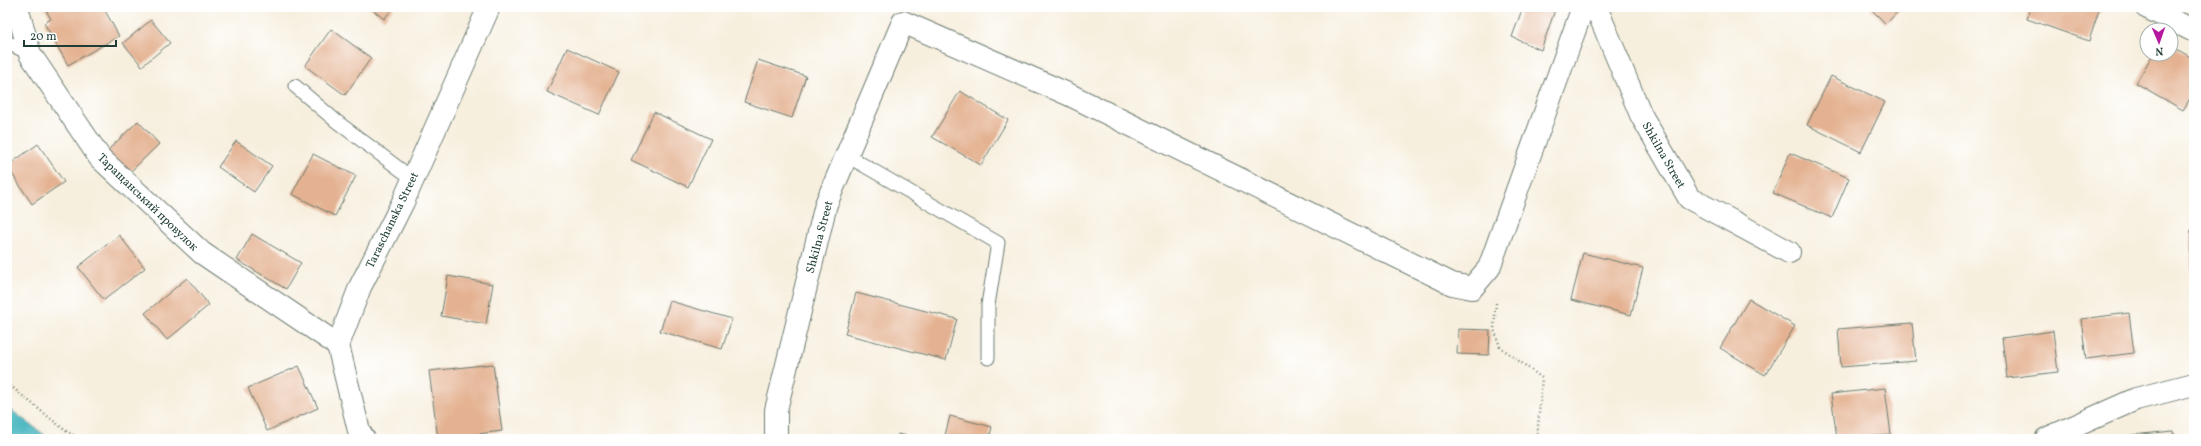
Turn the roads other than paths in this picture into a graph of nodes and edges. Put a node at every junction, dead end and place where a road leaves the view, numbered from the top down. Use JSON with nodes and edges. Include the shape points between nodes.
{"nodes":[{"id":1,"x":17,"y":7,"type":"edge"},
{"id":2,"x":489,"y":7,"type":"edge"},
{"id":3,"x":1583,"y":7,"type":"edge"},
{"id":4,"x":1596,"y":7,"type":"edge"},
{"id":5,"x":2146,"y":7,"type":"edge"},
{"id":6,"x":2194,"y":31,"type":"edge"},
{"id":7,"x":7,"y":42,"type":"edge"},
{"id":8,"x":30,"y":54,"type":"junction"},
{"id":9,"x":294,"y":86,"type":"dead end"},
{"id":10,"x":846,"y":155,"type":"junction"},
{"id":11,"x":413,"y":179,"type":"junction"},
{"id":12,"x":1789,"y":252,"type":"dead end"},
{"id":13,"x":338,"y":346,"type":"junction"},
{"id":14,"x":988,"y":358,"type":"dead end"},
{"id":15,"x":2194,"y":384,"type":"edge"},
{"id":16,"x":364,"y":439,"type":"edge"},
{"id":17,"x":776,"y":439,"type":"edge"},
{"id":18,"x":2046,"y":439,"type":"edge"}],
"edges":[{"from":1,"to":8,"type":"street","name":"Таращанський провулок"},
{"from":2,"to":11,"type":"street","name":"Taraschanska Street"},
{"from":3,"to":10,"type":"street","name":"Shkilna Street","via":[[1489,268],[1472,288],[1452,284],[1070,95],[903,22]]},
{"from":4,"to":12,"type":"street","name":"Shkilna Street","via":[[1641,115],[1689,198]]},
{"from":5,"to":6,"type":"street"},
{"from":7,"to":8,"type":"lane"},
{"from":8,"to":13,"type":"street","name":"Таращанський провулок","via":[[100,158],[202,253]]},
{"from":9,"to":11,"type":"lane"},
{"from":10,"to":14,"type":"lane","via":[[998,243],[988,305]]},
{"from":10,"to":17,"type":"street","name":"Shkilna Street","via":[[826,204],[776,410]]},
{"from":11,"to":13,"type":"street","name":"Taraschanska Street","via":[[360,287]]},
{"from":13,"to":16,"type":"street","via":[[359,431]]},
{"from":15,"to":18,"type":"street","via":[[2136,400]]}]}
